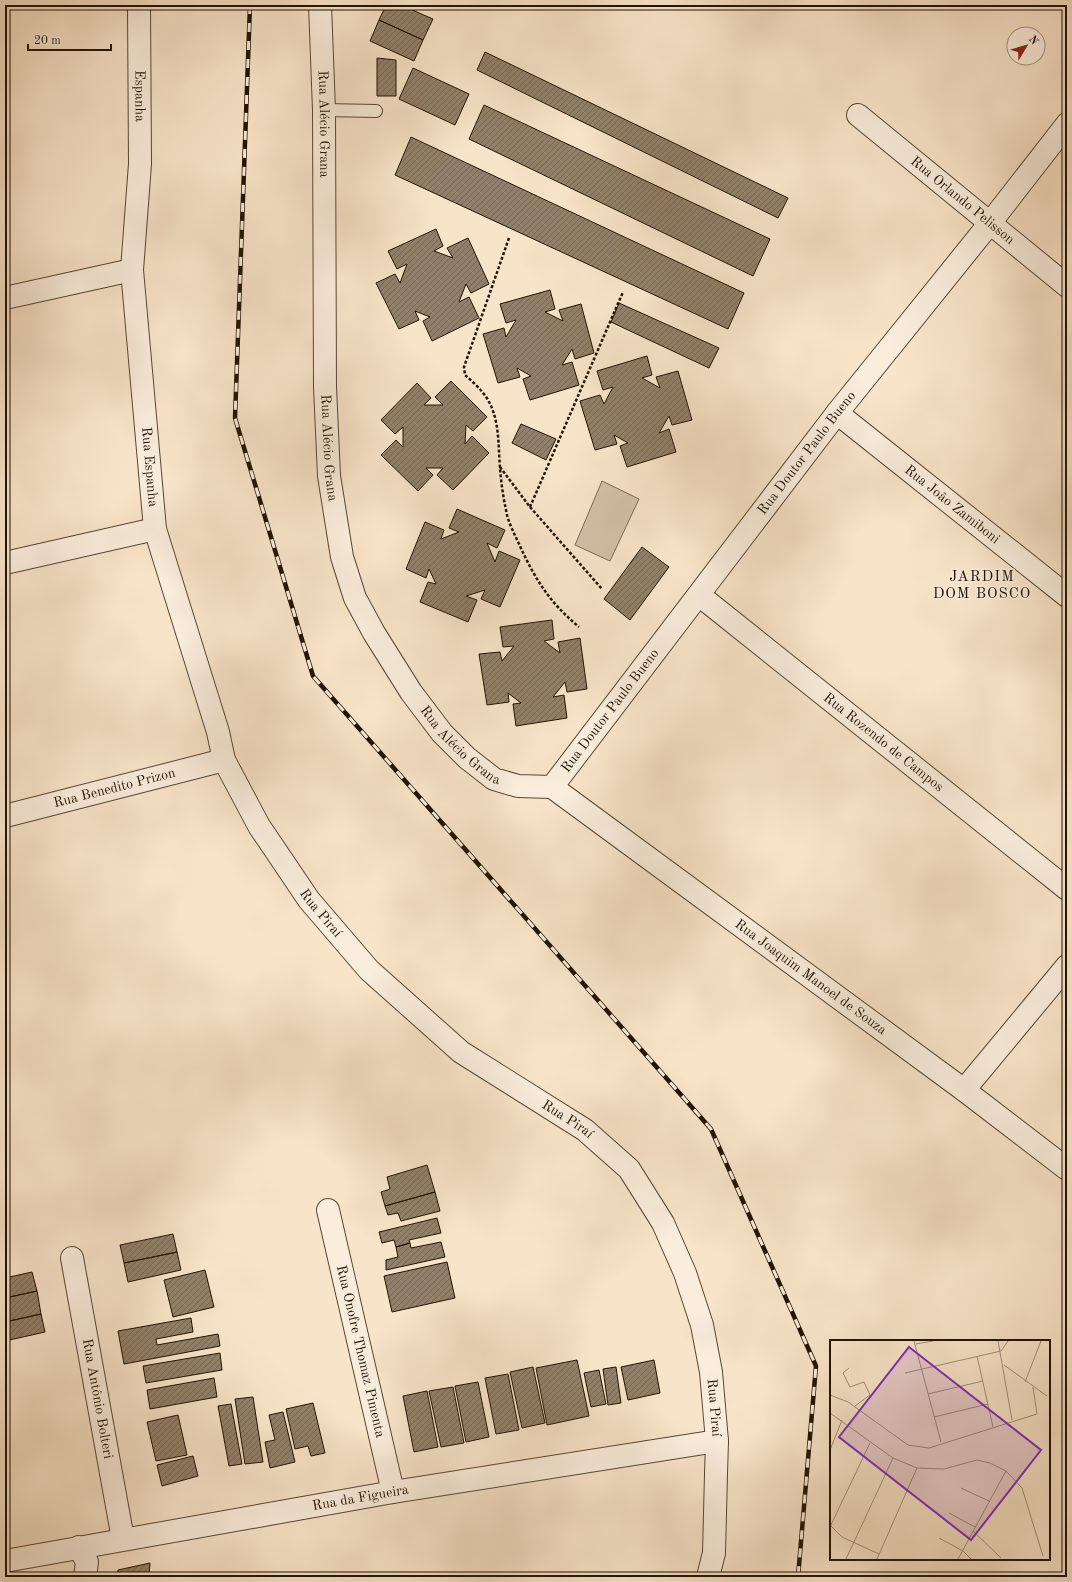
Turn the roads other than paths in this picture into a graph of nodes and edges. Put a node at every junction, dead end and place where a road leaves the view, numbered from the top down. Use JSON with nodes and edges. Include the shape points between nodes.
{"nodes":[{"id":1,"x":139,"y":5,"type":"edge"},
{"id":2,"x":320,"y":5,"type":"edge"},
{"id":3,"x":324,"y":110,"type":"junction"},
{"id":4,"x":376,"y":110,"type":"dead end"},
{"id":5,"x":858,"y":115,"type":"dead end"},
{"id":6,"x":1067,"y":124,"type":"edge"},
{"id":7,"x":140,"y":164,"type":"joint"},
{"id":8,"x":990,"y":223,"type":"junction"},
{"id":9,"x":132,"y":270,"type":"junction"},
{"id":10,"x":1067,"y":286,"type":"edge"},
{"id":11,"x":5,"y":298,"type":"edge"},
{"id":12,"x":837,"y":413,"type":"junction"},
{"id":13,"x":155,"y":529,"type":"junction"},
{"id":14,"x":5,"y":563,"type":"edge"},
{"id":15,"x":699,"y":595,"type":"junction"},
{"id":16,"x":1067,"y":596,"type":"edge"},
{"id":17,"x":224,"y":760,"type":"junction"},
{"id":18,"x":552,"y":787,"type":"junction"},
{"id":19,"x":5,"y":816,"type":"edge"},
{"id":20,"x":1067,"y":889,"type":"edge"},
{"id":21,"x":1067,"y":966,"type":"edge"},
{"id":22,"x":964,"y":1090,"type":"junction"},
{"id":23,"x":1067,"y":1169,"type":"edge"},
{"id":24,"x":328,"y":1210,"type":"dead end"},
{"id":25,"x":72,"y":1258,"type":"dead end"},
{"id":26,"x":716,"y":1440,"type":"junction"},
{"id":27,"x":393,"y":1492,"type":"junction"},
{"id":28,"x":123,"y":1539,"type":"junction"},
{"id":29,"x":79,"y":1547,"type":"junction"},
{"id":30,"x":5,"y":1561,"type":"edge"},
{"id":31,"x":85,"y":1577,"type":"edge"},
{"id":32,"x":708,"y":1577,"type":"edge"}],
"edges":[{"from":1,"to":7,"type":"street","name":"Espanha"},
{"from":2,"to":3,"type":"street","name":"Rua Alécio Grana"},
{"from":3,"to":4,"type":"lane"},
{"from":3,"to":18,"type":"street","name":"Rua Alécio Grana","via":[[325,379],[329,476],[342,557],[355,598],[411,692],[442,733],[467,758],[494,778],[518,786]]},
{"from":5,"to":8,"type":"street","name":"Rua Orlando Pelisson"},
{"from":6,"to":8,"type":"street","name":"Rua Doutor Paulo Bueno"},
{"from":7,"to":9,"type":"street","name":"Rua Espanha"},
{"from":8,"to":10,"type":"street","name":"Rua Orlando Pelisson"},
{"from":8,"to":12,"type":"street","name":"Rua Doutor Paulo Bueno"},
{"from":9,"to":11,"type":"street"},
{"from":9,"to":13,"type":"street","name":"Rua Espanha"},
{"from":12,"to":15,"type":"street","name":"Rua Doutor Paulo Bueno"},
{"from":12,"to":16,"type":"street","name":"Rua João Zamiboni"},
{"from":13,"to":14,"type":"street"},
{"from":13,"to":17,"type":"street","name":"Rua Espanha","via":[[218,732]]},
{"from":15,"to":18,"type":"street","name":"Rua Doutor Paulo Bueno"},
{"from":15,"to":20,"type":"street","name":"Rua Rozendo de Campos"},
{"from":17,"to":19,"type":"street","name":"Rua Benedito Prizon"},
{"from":17,"to":26,"type":"street","name":"Rua Piraí","via":[[259,826],[309,900],[369,970],[461,1052],[585,1130],[629,1168],[662,1223],[685,1273],[702,1325],[711,1372]]},
{"from":18,"to":22,"type":"street","name":"Rua Joaquim Manoel de Souza"},
{"from":21,"to":22,"type":"street"},
{"from":22,"to":23,"type":"street","name":"Rua Joaquim Manoel de Souza"},
{"from":24,"to":27,"type":"street","name":"Rua Onofre Thomaz Pimenta"},
{"from":25,"to":28,"type":"street","name":"Rua Antônio Bolteri"},
{"from":26,"to":27,"type":"street","name":"Rua da Figueira"},
{"from":26,"to":32,"type":"street","name":"Rua Piraí","via":[[714,1553]]},
{"from":27,"to":28,"type":"street","name":"Rua da Figueira"},
{"from":28,"to":29,"type":"street","name":"Rua da Figueira"},
{"from":29,"to":30,"type":"street","name":"Rua da Figueira"},
{"from":29,"to":31,"type":"street","via":[[87,1562]]}]}
